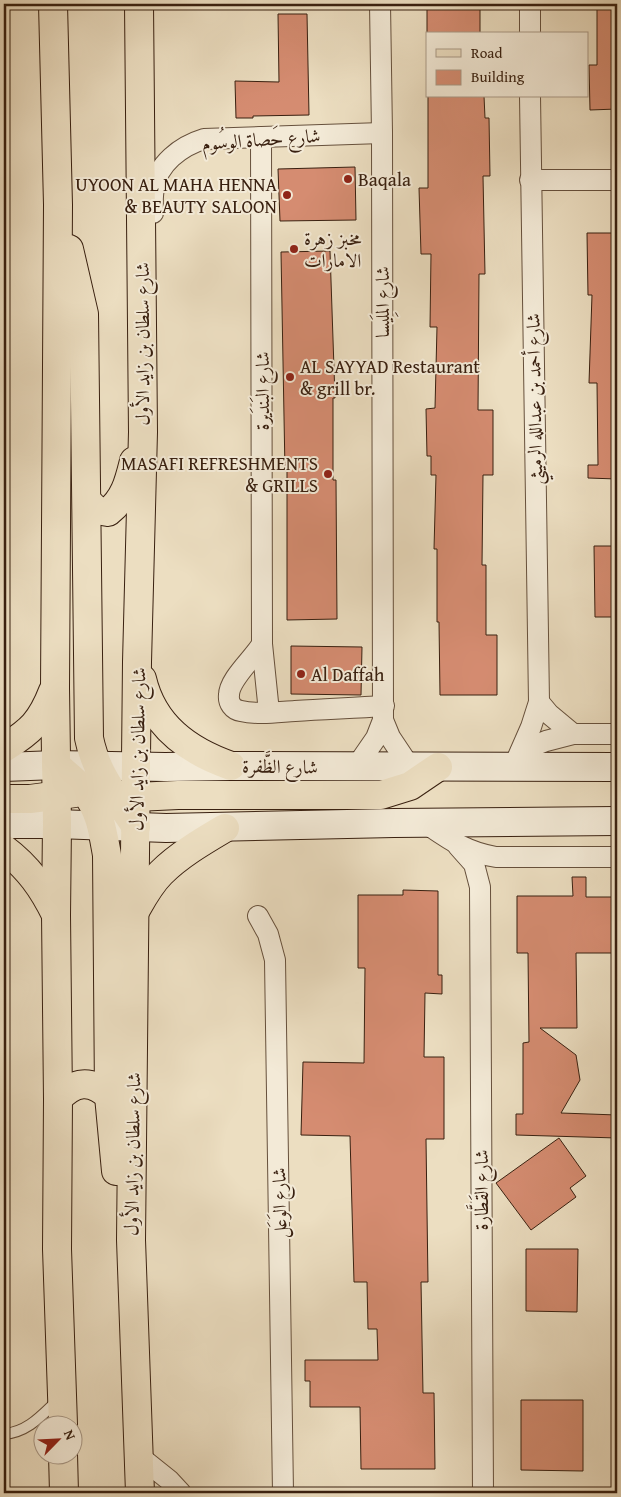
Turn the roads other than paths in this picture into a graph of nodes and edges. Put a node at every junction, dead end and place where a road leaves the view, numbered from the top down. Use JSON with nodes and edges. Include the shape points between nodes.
{"nodes":[{"id":1,"x":53,"y":4,"type":"edge"},
{"id":2,"x":139,"y":4,"type":"edge"},
{"id":3,"x":380,"y":4,"type":"edge"},
{"id":4,"x":530,"y":4,"type":"edge"},
{"id":5,"x":530,"y":32,"type":"edge"},
{"id":6,"x":530,"y":98,"type":"edge"},
{"id":7,"x":382,"y":133,"type":"junction"},
{"id":8,"x":261,"y":137,"type":"junction"},
{"id":9,"x":530,"y":180,"type":"junction"},
{"id":10,"x":617,"y":180,"type":"edge"},
{"id":11,"x":58,"y":205,"type":"junction"},
{"id":12,"x":142,"y":329,"type":"junction"},
{"id":13,"x":143,"y":432,"type":"junction"},
{"id":14,"x":88,"y":501,"type":"junction"},
{"id":15,"x":262,"y":644,"type":"junction"},
{"id":16,"x":138,"y":662,"type":"junction"},
{"id":17,"x":55,"y":688,"type":"junction"},
{"id":18,"x":539,"y":702,"type":"junction"},
{"id":19,"x":269,"y":712,"type":"junction"},
{"id":20,"x":383,"y":713,"type":"junction"},
{"id":21,"x":573,"y":734,"type":"junction"},
{"id":22,"x":617,"y":734,"type":"edge"},
{"id":23,"x":4,"y":748,"type":"edge"},
{"id":24,"x":517,"y":760,"type":"junction"},
{"id":25,"x":56,"y":766,"type":"junction"},
{"id":26,"x":231,"y":766,"type":"junction"},
{"id":27,"x":4,"y":767,"type":"edge"},
{"id":28,"x":136,"y":767,"type":"junction"},
{"id":29,"x":356,"y":767,"type":"junction"},
{"id":30,"x":410,"y":767,"type":"junction"},
{"id":31,"x":438,"y":767,"type":"junction"},
{"id":32,"x":617,"y":767,"type":"edge"},
{"id":33,"x":57,"y":796,"type":"junction"},
{"id":34,"x":105,"y":796,"type":"junction"},
{"id":35,"x":4,"y":799,"type":"edge"},
{"id":36,"x":617,"y":821,"type":"edge"},
{"id":37,"x":425,"y":823,"type":"junction"},
{"id":38,"x":4,"y":824,"type":"edge"},
{"id":39,"x":57,"y":824,"type":"junction"},
{"id":40,"x":136,"y":827,"type":"junction"},
{"id":41,"x":225,"y":828,"type":"junction"},
{"id":42,"x":458,"y":846,"type":"junction"},
{"id":43,"x":4,"y":849,"type":"edge"},
{"id":44,"x":522,"y":857,"type":"junction"},
{"id":45,"x":617,"y":857,"type":"edge"},
{"id":46,"x":480,"y":887,"type":"junction"},
{"id":47,"x":134,"y":913,"type":"junction"},
{"id":48,"x":56,"y":915,"type":"junction"},
{"id":49,"x":258,"y":916,"type":"dead end"},
{"id":50,"x":109,"y":1096,"type":"junction"},
{"id":51,"x":58,"y":1100,"type":"junction"},
{"id":52,"x":131,"y":1240,"type":"junction"},
{"id":53,"x":63,"y":1395,"type":"junction"},
{"id":54,"x":63,"y":1414,"type":"edge"},
{"id":55,"x":4,"y":1434,"type":"edge"},
{"id":56,"x":139,"y":1456,"type":"junction"},
{"id":57,"x":63,"y":1464,"type":"edge"},
{"id":58,"x":64,"y":1493,"type":"edge"},
{"id":59,"x":140,"y":1493,"type":"edge"},
{"id":60,"x":181,"y":1493,"type":"edge"},
{"id":61,"x":283,"y":1493,"type":"edge"},
{"id":62,"x":483,"y":1493,"type":"edge"}],
"edges":[{"from":1,"to":11,"type":"main road"},
{"from":2,"to":12,"type":"main road","name":"شارع سلطان بن زايد الأول"},
{"from":3,"to":7,"type":"street","name":"شارع المِلَيسا"},
{"from":4,"to":5,"type":"street"},
{"from":6,"to":9,"type":"street","name":"شارع أحمد بن عبدالله الرميثي"},
{"from":7,"to":8,"type":"street","name":"شارع حَصاة الوسُوم"},
{"from":7,"to":20,"type":"street","name":"شارع المِلَيسا"},
{"from":8,"to":12,"type":"street","name":"شارع حَصاة الوسُوم","via":[[195,142],[178,152],[159,171],[154,188],[150,289]]},
{"from":8,"to":15,"type":"street","name":"شارع البَندَيرة"},
{"from":9,"to":10,"type":"street"},
{"from":9,"to":18,"type":"street","name":"شارع أحمد بن عبدالله الرميثي"},
{"from":11,"to":14,"type":"main road","via":[[84,314]]},
{"from":11,"to":17,"type":"main road"},
{"from":12,"to":13,"type":"main road","name":"شارع سلطان بن زايد الأول"},
{"from":13,"to":14,"type":"main road","via":[[126,490],[117,505],[108,512],[96,510]]},
{"from":13,"to":16,"type":"main road","name":"شارع سلطان بن زايد الأول"},
{"from":14,"to":34,"type":"main road","via":[[89,738]]},
{"from":15,"to":19,"type":"street","name":"شارع البَندَيرة"},
{"from":15,"to":19,"type":"street","via":[[232,684],[229,694],[233,707],[240,711]]},
{"from":16,"to":26,"type":"main road","via":[[144,689],[156,714],[174,735],[191,749]]},
{"from":16,"to":28,"type":"main road","name":"شارع سلطان بن زايد الأول"},
{"from":17,"to":23,"type":"main road","via":[[45,712],[28,732]]},
{"from":17,"to":25,"type":"main road"},
{"from":18,"to":21,"type":"street"},
{"from":18,"to":24,"type":"street","name":"شارع أحمد بن عبدالله الرميثي"},
{"from":19,"to":20,"type":"street"},
{"from":20,"to":29,"type":"street","name":"شارع المِلَيسا","via":[[376,738]]},
{"from":20,"to":30,"type":"street","name":"شارع المِلَيسا","via":[[390,737]]},
{"from":21,"to":22,"type":"street"},
{"from":21,"to":24,"type":"street","via":[[546,741]]},
{"from":24,"to":31,"type":"main road","name":"شارع الظَّفرة"},
{"from":24,"to":32,"type":"main road","name":"شارع الظَّفرة"},
{"from":25,"to":27,"type":"main road"},
{"from":25,"to":33,"type":"main road"},
{"from":25,"to":34,"type":"main road"},
{"from":26,"to":28,"type":"main road","name":"شارع الظَّفرة"},
{"from":26,"to":29,"type":"main road","name":"شارع الظَّفرة"},
{"from":28,"to":34,"type":"main road","name":"شارع سلطان بن زايد الأول"},
{"from":28,"to":34,"type":"main road","name":"شارع الظَّفرة"},
{"from":29,"to":30,"type":"main road","name":"شارع الظَّفرة"},
{"from":30,"to":31,"type":"main road","name":"شارع الظَّفرة"},
{"from":31,"to":34,"type":"main road","via":[[410,786],[381,795]]},
{"from":33,"to":34,"type":"main road"},
{"from":33,"to":35,"type":"main road"},
{"from":33,"to":39,"type":"main road"},
{"from":34,"to":39,"type":"main road"},
{"from":34,"to":40,"type":"main road","name":"شارع سلطان بن زايد الأول"},
{"from":34,"to":50,"type":"main road"},
{"from":36,"to":37,"type":"main road"},
{"from":37,"to":41,"type":"main road"},
{"from":37,"to":42,"type":"street"},
{"from":38,"to":39,"type":"main road"},
{"from":39,"to":48,"type":"main road"},
{"from":40,"to":41,"type":"main road"},
{"from":40,"to":47,"type":"main road","name":"شارع سلطان بن زايد الأول"},
{"from":41,"to":47,"type":"main road","via":[[160,874]]},
{"from":42,"to":44,"type":"street","via":[[496,857]]},
{"from":42,"to":46,"type":"street","name":"شارع القَطَّارة","via":[[474,864]]},
{"from":43,"to":48,"type":"main road","via":[[33,875]]},
{"from":44,"to":45,"type":"street"},
{"from":44,"to":46,"type":"street","via":[[498,868]]},
{"from":46,"to":62,"type":"street","name":"شارع القَطَّارة"},
{"from":47,"to":52,"type":"main road","name":"شارع سلطان بن زايد الأول"},
{"from":48,"to":51,"type":"main road"},
{"from":49,"to":61,"type":"street","name":"شارع الوَعَل","via":[[268,934],[275,960]]},
{"from":50,"to":51,"type":"main road","via":[[102,1089],[83,1084],[73,1086]]},
{"from":50,"to":52,"type":"main road","via":[[117,1178]]},
{"from":51,"to":53,"type":"main road","via":[[57,1249]]},
{"from":52,"to":56,"type":"main road","name":"شارع سلطان بن زايد الأول"},
{"from":53,"to":54,"type":"main road"},
{"from":53,"to":55,"type":"lane","via":[[32,1424]]},
{"from":56,"to":59,"type":"main road","name":"شارع سلطان بن زايد الأول"},
{"from":56,"to":60,"type":"street"},
{"from":57,"to":58,"type":"main road"}]}
